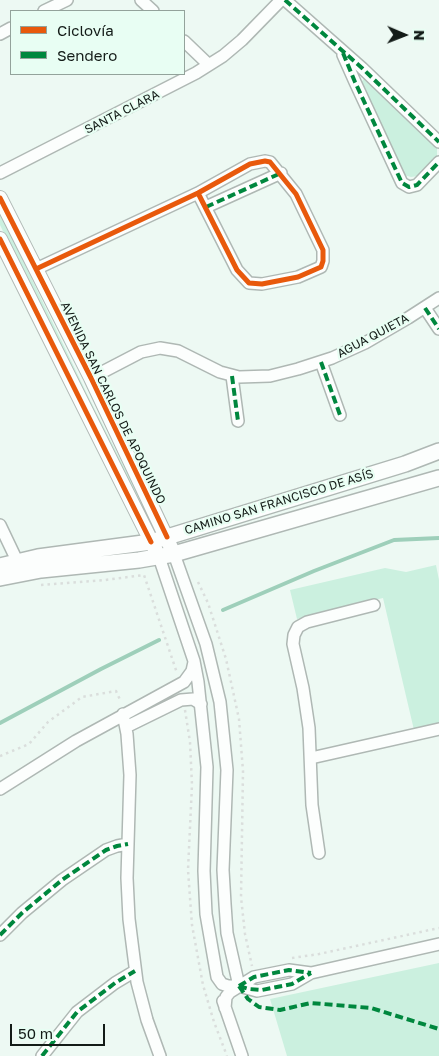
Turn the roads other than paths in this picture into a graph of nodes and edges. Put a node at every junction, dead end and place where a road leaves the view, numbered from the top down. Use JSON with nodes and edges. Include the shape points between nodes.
{"nodes":[{"id":1,"x":67,"y":0,"type":"edge"},
{"id":2,"x":141,"y":0,"type":"edge"},
{"id":3,"x":281,"y":0,"type":"edge"},
{"id":4,"x":285,"y":0,"type":"edge"},
{"id":5,"x":49,"y":6,"type":"edge"},
{"id":6,"x":151,"y":10,"type":"edge"},
{"id":7,"x":185,"y":42,"type":"edge"},
{"id":8,"x":342,"y":51,"type":"junction"},
{"id":9,"x":209,"y":65,"type":"junction"},
{"id":10,"x":439,"y":142,"type":"edge"},
{"id":11,"x":439,"y":162,"type":"edge"},
{"id":12,"x":0,"y":173,"type":"edge"},
{"id":13,"x":281,"y":173,"type":"junction"},
{"id":14,"x":198,"y":193,"type":"junction"},
{"id":15,"x":0,"y":198,"type":"edge"},
{"id":16,"x":206,"y":207,"type":"junction"},
{"id":17,"x":0,"y":239,"type":"edge"},
{"id":18,"x":36,"y":269,"type":"junction"},
{"id":19,"x":439,"y":298,"type":"edge"},
{"id":20,"x":425,"y":308,"type":"junction"},
{"id":21,"x":439,"y":328,"type":"edge"},
{"id":22,"x":321,"y":362,"type":"junction"},
{"id":23,"x":232,"y":376,"type":"junction"},
{"id":24,"x":91,"y":378,"type":"junction"},
{"id":25,"x":340,"y":415,"type":"dead end"},
{"id":26,"x":238,"y":421,"type":"dead end"},
{"id":27,"x":439,"y":451,"type":"edge"},
{"id":28,"x":378,"y":472,"type":"junction"},
{"id":29,"x":439,"y":478,"type":"edge"},
{"id":30,"x":387,"y":493,"type":"junction"},
{"id":31,"x":0,"y":525,"type":"edge"},
{"id":32,"x":167,"y":537,"type":"junction"},
{"id":33,"x":151,"y":542,"type":"junction"},
{"id":34,"x":166,"y":556,"type":"junction"},
{"id":35,"x":0,"y":566,"type":"edge"},
{"id":36,"x":20,"y":567,"type":"junction"},
{"id":37,"x":0,"y":578,"type":"edge"},
{"id":38,"x":374,"y":605,"type":"dead end"},
{"id":39,"x":194,"y":661,"type":"junction"},
{"id":40,"x":201,"y":704,"type":"junction"},
{"id":41,"x":123,"y":714,"type":"junction"},
{"id":42,"x":126,"y":727,"type":"junction"},
{"id":43,"x":438,"y":733,"type":"edge"},
{"id":44,"x":311,"y":758,"type":"junction"},
{"id":45,"x":0,"y":789,"type":"edge"},
{"id":46,"x":128,"y":844,"type":"junction"},
{"id":47,"x":319,"y":853,"type":"dead end"},
{"id":48,"x":0,"y":935,"type":"edge"},
{"id":49,"x":439,"y":944,"type":"edge"},
{"id":50,"x":136,"y":971,"type":"junction"},
{"id":51,"x":217,"y":977,"type":"junction"},
{"id":52,"x":239,"y":986,"type":"junction"},
{"id":53,"x":225,"y":1008,"type":"junction"},
{"id":54,"x":42,"y":1056,"type":"edge"},
{"id":55,"x":160,"y":1056,"type":"edge"},
{"id":56,"x":242,"y":1056,"type":"edge"}],
"edges":[{"from":1,"to":5,"type":"street"},
{"from":2,"to":6,"type":"street"},
{"from":3,"to":9,"type":"street","name":"SANTA CLARA","via":[[242,40]]},
{"from":4,"to":8,"type":"street"},
{"from":7,"to":9,"type":"street"},
{"from":8,"to":10,"type":"street"},
{"from":8,"to":11,"type":"street","via":[[402,183],[409,187],[417,185]]},
{"from":9,"to":12,"type":"street","name":"SANTA CLARA"},
{"from":13,"to":14,"type":"street","via":[[270,162],[259,161]]},
{"from":13,"to":16,"type":"street"},
{"from":13,"to":16,"type":"street","via":[[296,194],[323,250],[320,266],[298,277],[262,284],[249,283],[237,270]]},
{"from":14,"to":16,"type":"street"},
{"from":14,"to":18,"type":"street"},
{"from":15,"to":18,"type":"street","name":"AVENIDA SAN CARLOS DE APOQUINDO"},
{"from":17,"to":33,"type":"street","name":"AVENIDA SAN CARLOS DE APOQUINDO"},
{"from":18,"to":24,"type":"street","name":"AVENIDA SAN CARLOS DE APOQUINDO"},
{"from":19,"to":20,"type":"street","name":"AGUA QUIETA"},
{"from":20,"to":21,"type":"street"},
{"from":20,"to":22,"type":"street","name":"AGUA QUIETA","via":[[365,343]]},
{"from":22,"to":23,"type":"street","name":"AGUA QUIETA","via":[[270,376]]},
{"from":22,"to":25,"type":"street"},
{"from":23,"to":24,"type":"street","name":"AGUA QUIETA","via":[[178,351],[160,348],[141,352]]},
{"from":23,"to":26,"type":"street"},
{"from":24,"to":32,"type":"street","name":"AVENIDA SAN CARLOS DE APOQUINDO"},
{"from":27,"to":28,"type":"main road","name":"CAMINO SAN FRANCISCO DE ASÍS"},
{"from":28,"to":30,"type":"main road"},
{"from":28,"to":32,"type":"main road","name":"CAMINO SAN FRANCISCO DE ASÍS"},
{"from":29,"to":30,"type":"main road","name":"CAMINO SAN FRANCISCO DE ASÍS"},
{"from":30,"to":34,"type":"main road","name":"CAMINO SAN FRANCISCO DE ASÍS"},
{"from":31,"to":36,"type":"street"},
{"from":32,"to":33,"type":"main road","name":"CAMINO SAN FRANCISCO DE ASÍS"},
{"from":32,"to":34,"type":"street","name":"AVENIDA SAN CARLOS DE APOQUINDO"},
{"from":33,"to":34,"type":"street","name":"AVENIDA SAN CARLOS DE APOQUINDO"},
{"from":33,"to":36,"type":"main road","name":"CAMINO SAN FRANCISCO DE ASÍS"},
{"from":34,"to":36,"type":"main road","name":"CAMINO SAN FRANCISCO DE ASÍS"},
{"from":34,"to":39,"type":"street","name":"AVENIDA SAN CARLOS DE APOQUINDO"},
{"from":34,"to":52,"type":"street","name":"AVENIDA SAN CARLOS DE APOQUINDO","via":[[206,644],[220,702],[227,770],[225,904]]},
{"from":35,"to":36,"type":"main road","name":"CAMINO SAN FRANCISCO DE ASÍS"},
{"from":36,"to":37,"type":"main road","name":"CAMINO SAN FRANCISCO DE ASÍS"},
{"from":38,"to":44,"type":"street","via":[[307,622],[295,631],[293,644],[306,707]]},
{"from":39,"to":40,"type":"street","name":"AVENIDA SAN CARLOS DE APOQUINDO"},
{"from":39,"to":41,"type":"street","via":[[189,677],[180,684]]},
{"from":40,"to":42,"type":"street","via":[[193,698],[184,699]]},
{"from":40,"to":51,"type":"street","name":"AVENIDA SAN CARLOS DE APOQUINDO","via":[[208,782],[205,899]]},
{"from":41,"to":42,"type":"street"},
{"from":41,"to":45,"type":"street"},
{"from":42,"to":46,"type":"street","via":[[131,793]]},
{"from":43,"to":44,"type":"street"},
{"from":44,"to":47,"type":"street","via":[[312,805]]},
{"from":46,"to":48,"type":"street","via":[[106,850],[62,880]]},
{"from":46,"to":50,"type":"street","via":[[129,919]]},
{"from":49,"to":52,"type":"street","via":[[311,972],[289,970],[254,977]]},
{"from":50,"to":54,"type":"street","via":[[77,1012]]},
{"from":50,"to":55,"type":"street"},
{"from":51,"to":52,"type":"street","via":[[225,985]]},
{"from":51,"to":53,"type":"street","name":"AVENIDA SAN CARLOS DE APOQUINDO"},
{"from":52,"to":53,"type":"street","via":[[228,994]]},
{"from":53,"to":56,"type":"street","name":"AVENIDA SAN CARLOS DE APOQUINDO"}]}
